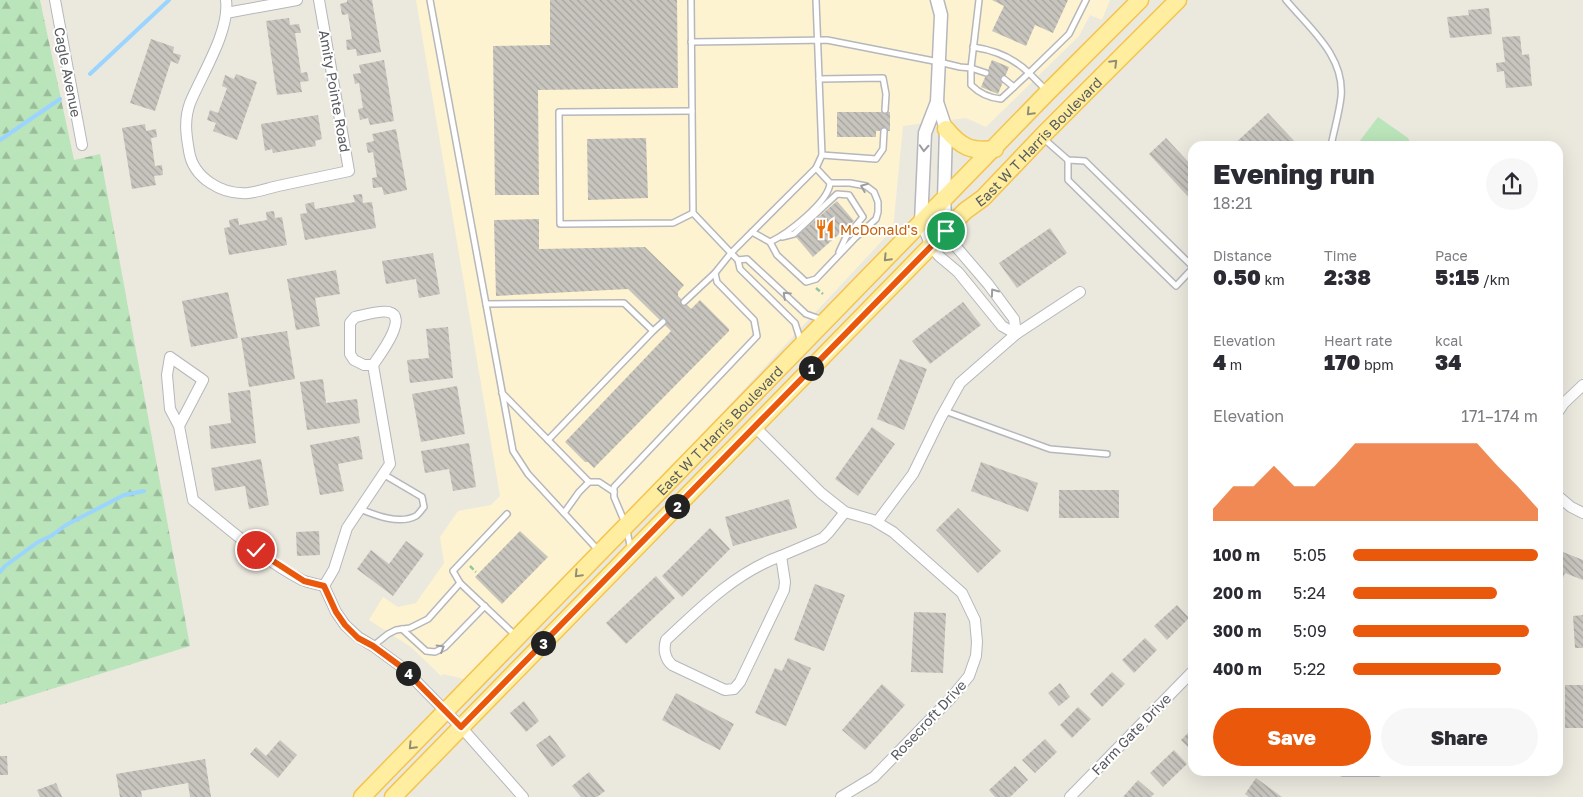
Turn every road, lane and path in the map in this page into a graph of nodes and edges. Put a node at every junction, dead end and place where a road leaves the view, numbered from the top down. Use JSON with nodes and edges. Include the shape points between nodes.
{"nodes":[{"id":1,"x":55,"y":0,"type":"edge"},
{"id":2,"x":226,"y":0,"type":"edge"},
{"id":3,"x":298,"y":0,"type":"edge"},
{"id":4,"x":319,"y":0,"type":"edge"},
{"id":5,"x":430,"y":0,"type":"edge"},
{"id":6,"x":690,"y":0,"type":"edge"},
{"id":7,"x":816,"y":0,"type":"edge"},
{"id":8,"x":937,"y":0,"type":"edge"},
{"id":9,"x":947,"y":0,"type":"edge"},
{"id":10,"x":979,"y":0,"type":"edge"},
{"id":11,"x":1086,"y":0,"type":"edge"},
{"id":12,"x":1140,"y":0,"type":"edge"},
{"id":13,"x":1178,"y":0,"type":"edge"},
{"id":14,"x":1286,"y":0,"type":"edge"},
{"id":15,"x":226,"y":12,"type":"junction"},
{"id":16,"x":940,"y":15,"type":"junction"},
{"id":17,"x":818,"y":39,"type":"junction"},
{"id":18,"x":691,"y":42,"type":"junction"},
{"id":19,"x":973,"y":47,"type":"junction"},
{"id":20,"x":939,"y":62,"type":"junction"},
{"id":21,"x":971,"y":68,"type":"junction"},
{"id":22,"x":986,"y":73,"type":"dead end"},
{"id":23,"x":1029,"y":73,"type":"junction"},
{"id":24,"x":819,"y":79,"type":"junction"},
{"id":25,"x":1004,"y":79,"type":"dead end"},
{"id":26,"x":1014,"y":86,"type":"junction"},
{"id":27,"x":1048,"y":92,"type":"junction"},
{"id":28,"x":937,"y":102,"type":"junction"},
{"id":29,"x":885,"y":110,"type":"dead end"},
{"id":30,"x":692,"y":111,"type":"junction"},
{"id":31,"x":946,"y":129,"type":"junction"},
{"id":32,"x":884,"y":131,"type":"dead end"},
{"id":33,"x":1042,"y":136,"type":"junction"},
{"id":34,"x":1332,"y":141,"type":"edge"},
{"id":35,"x":82,"y":145,"type":"dead end"},
{"id":36,"x":995,"y":149,"type":"junction"},
{"id":37,"x":822,"y":156,"type":"junction"},
{"id":38,"x":1068,"y":160,"type":"junction"},
{"id":39,"x":816,"y":168,"type":"junction"},
{"id":40,"x":830,"y":183,"type":"junction"},
{"id":41,"x":944,"y":200,"type":"junction"},
{"id":42,"x":693,"y":213,"type":"junction"},
{"id":43,"x":921,"y":223,"type":"junction"},
{"id":44,"x":946,"y":231,"type":"junction"},
{"id":45,"x":752,"y":232,"type":"junction"},
{"id":46,"x":782,"y":237,"type":"junction"},
{"id":47,"x":770,"y":242,"type":"junction"},
{"id":48,"x":931,"y":246,"type":"junction"},
{"id":49,"x":731,"y":253,"type":"junction"},
{"id":50,"x":835,"y":258,"type":"junction"},
{"id":51,"x":738,"y":260,"type":"junction"},
{"id":52,"x":1188,"y":264,"type":"edge"},
{"id":53,"x":1188,"y":272,"type":"edge"},
{"id":54,"x":715,"y":273,"type":"junction"},
{"id":55,"x":1080,"y":292,"type":"dead end"},
{"id":56,"x":684,"y":302,"type":"dead end"},
{"id":57,"x":486,"y":304,"type":"junction"},
{"id":58,"x":826,"y":321,"type":"junction"},
{"id":59,"x":663,"y":322,"type":"dead end"},
{"id":60,"x":653,"y":331,"type":"junction"},
{"id":61,"x":1016,"y":334,"type":"junction"},
{"id":62,"x":802,"y":345,"type":"junction"},
{"id":63,"x":374,"y":365,"type":"junction"},
{"id":64,"x":1583,"y":385,"type":"edge"},
{"id":65,"x":502,"y":393,"type":"junction"},
{"id":66,"x":1563,"y":404,"type":"edge"},
{"id":67,"x":944,"y":410,"type":"junction"},
{"id":68,"x":179,"y":426,"type":"junction"},
{"id":69,"x":754,"y":426,"type":"junction"},
{"id":70,"x":548,"y":440,"type":"junction"},
{"id":71,"x":1108,"y":454,"type":"dead end"},
{"id":72,"x":383,"y":474,"type":"junction"},
{"id":73,"x":589,"y":482,"type":"junction"},
{"id":74,"x":614,"y":492,"type":"junction"},
{"id":75,"x":1563,"y":500,"type":"edge"},
{"id":76,"x":360,"y":509,"type":"junction"},
{"id":77,"x":845,"y":512,"type":"junction"},
{"id":78,"x":564,"y":513,"type":"junction"},
{"id":79,"x":1583,"y":513,"type":"edge"},
{"id":80,"x":508,"y":514,"type":"dead end"},
{"id":81,"x":877,"y":522,"type":"junction"},
{"id":82,"x":626,"y":526,"type":"junction"},
{"id":83,"x":600,"y":552,"type":"junction"},
{"id":84,"x":631,"y":552,"type":"junction"},
{"id":85,"x":781,"y":556,"type":"junction"},
{"id":86,"x":460,"y":583,"type":"junction"},
{"id":87,"x":324,"y":586,"type":"junction"},
{"id":88,"x":485,"y":606,"type":"junction"},
{"id":89,"x":402,"y":629,"type":"junction"},
{"id":90,"x":518,"y":637,"type":"junction"},
{"id":91,"x":373,"y":646,"type":"junction"},
{"id":92,"x":1188,"y":676,"type":"edge"},
{"id":93,"x":445,"y":710,"type":"junction"},
{"id":94,"x":461,"y":727,"type":"junction"},
{"id":95,"x":362,"y":797,"type":"edge"},
{"id":96,"x":393,"y":797,"type":"edge"},
{"id":97,"x":522,"y":797,"type":"edge"},
{"id":98,"x":841,"y":797,"type":"edge"},
{"id":99,"x":1070,"y":797,"type":"edge"}],
"edges":[{"from":1,"to":35,"type":"street","name":"Cagle Avenue"},
{"from":2,"to":15,"type":"street","name":"Amity Pointe Road"},
{"from":3,"to":15,"type":"street"},
{"from":4,"to":15,"type":"street","name":"Amity Pointe Road","via":[[349,171],[248,192],[228,191],[198,174],[190,160],[186,137],[185,119],[190,103],[223,29]]},
{"from":5,"to":57,"type":"lane"},
{"from":6,"to":18,"type":"lane"},
{"from":7,"to":17,"type":"lane"},
{"from":8,"to":16,"type":"street"},
{"from":9,"to":16,"type":"street"},
{"from":10,"to":19,"type":"lane"},
{"from":11,"to":23,"type":"lane","via":[[1069,34]]},
{"from":12,"to":27,"type":"main road","name":"East W T Harris Boulevard"},
{"from":33,"to":13,"type":"main road","name":"East W T Harris Boulevard","one_way":true},
{"from":14,"to":34,"type":"lane","via":[[1331,53],[1337,67],[1341,96]]},
{"from":16,"to":20,"type":"street"},
{"from":17,"to":18,"type":"lane"},
{"from":17,"to":20,"type":"lane"},
{"from":17,"to":24,"type":"lane"},
{"from":18,"to":30,"type":"lane"},
{"from":19,"to":21,"type":"lane"},
{"from":19,"to":23,"type":"lane","via":[[989,49],[1020,64]]},
{"from":20,"to":21,"type":"lane"},
{"from":20,"to":28,"type":"street"},
{"from":21,"to":22,"type":"lane"},
{"from":21,"to":26,"type":"lane","via":[[971,85],[977,92],[991,98],[1001,99]]},
{"from":23,"to":26,"type":"lane"},
{"from":23,"to":27,"type":"lane"},
{"from":24,"to":29,"type":"lane","via":[[883,78]]},
{"from":24,"to":37,"type":"lane"},
{"from":25,"to":26,"type":"lane"},
{"from":27,"to":36,"type":"main road","name":"East W T Harris Boulevard","one_way":true},
{"from":28,"to":31,"type":"street"},
{"from":28,"to":43,"type":"street","one_way":true,"via":[[925,133]]},
{"from":30,"to":42,"type":"lane"},
{"from":30,"to":42,"type":"lane","via":[[560,112],[560,224],[673,223]]},
{"from":31,"to":36,"type":"main road","via":[[959,144],[968,148]]},
{"from":31,"to":41,"type":"street"},
{"from":32,"to":37,"type":"lane","via":[[883,149],[876,159]]},
{"from":33,"to":38,"type":"lane"},
{"from":33,"to":44,"type":"main road","name":"East W T Harris Boulevard","via":[[983,198]]},
{"from":36,"to":41,"type":"main road","name":"East W T Harris Boulevard"},
{"from":37,"to":39,"type":"lane"},
{"from":38,"to":52,"type":"lane","via":[[1085,161]]},
{"from":38,"to":53,"type":"lane","via":[[1068,180],[1176,286]]},
{"from":39,"to":40,"type":"lane"},
{"from":39,"to":45,"type":"lane"},
{"from":40,"to":46,"type":"lane","via":[[824,196]]},
{"from":50,"to":40,"type":"lane","one_way":true,"via":[[876,218],[878,202],[874,192],[866,186]]},
{"from":41,"to":43,"type":"main road","name":"East W T Harris Boulevard"},
{"from":41,"to":44,"type":"street"},
{"from":42,"to":49,"type":"lane"},
{"from":43,"to":48,"type":"street"},
{"from":43,"to":58,"type":"main road","name":"East W T Harris Boulevard","one_way":true},
{"from":44,"to":48,"type":"main road","name":"East W T Harris Boulevard"},
{"from":61,"to":44,"type":"street","one_way":true,"via":[[1014,319]]},
{"from":45,"to":47,"type":"lane"},
{"from":45,"to":49,"type":"lane"},
{"from":46,"to":47,"type":"lane"},
{"from":46,"to":50,"type":"lane","via":[[794,234],[837,194],[849,195],[863,217],[846,237]]},
{"from":47,"to":50,"type":"lane","via":[[777,254],[806,282],[816,279]]},
{"from":48,"to":61,"type":"street","via":[[958,272],[1002,326]]},
{"from":48,"to":69,"type":"main road","name":"East W T Harris Boulevard"},
{"from":49,"to":51,"type":"lane"},
{"from":49,"to":54,"type":"lane"},
{"from":58,"to":51,"type":"lane","one_way":true,"via":[[806,314],[747,259]]},
{"from":51,"to":62,"type":"lane","via":[[740,269],[795,323]]},
{"from":54,"to":56,"type":"lane"},
{"from":54,"to":74,"type":"lane","via":[[717,282],[754,320],[757,336],[614,487]]},
{"from":55,"to":61,"type":"street"},
{"from":57,"to":60,"type":"lane","via":[[624,302]]},
{"from":57,"to":65,"type":"lane"},
{"from":58,"to":62,"type":"main road","name":"East W T Harris Boulevard"},
{"from":59,"to":60,"type":"lane"},
{"from":60,"to":70,"type":"lane"},
{"from":61,"to":67,"type":"street","via":[[960,382]]},
{"from":62,"to":82,"type":"main road","name":"East W T Harris Boulevard"},
{"from":63,"to":63,"type":"street","via":[[396,326],[396,317],[387,311],[354,317],[350,323],[350,354],[354,360]]},
{"from":63,"to":72,"type":"street","via":[[390,464]]},
{"from":64,"to":66,"type":"street"},
{"from":65,"to":70,"type":"lane"},
{"from":65,"to":78,"type":"lane","via":[[513,452],[528,474]]},
{"from":67,"to":71,"type":"lane","via":[[1050,449]]},
{"from":67,"to":81,"type":"street","via":[[913,474]]},
{"from":68,"to":68,"type":"street","via":[[170,409],[167,375],[170,357],[203,380]]},
{"from":68,"to":87,"type":"street","via":[[193,500],[289,572],[304,581]]},
{"from":69,"to":77,"type":"street","name":"Rosecroft Drive","via":[[821,493]]},
{"from":69,"to":84,"type":"main road","name":"East W T Harris Boulevard"},
{"from":70,"to":73,"type":"lane"},
{"from":72,"to":76,"type":"street"},
{"from":72,"to":76,"type":"lane","via":[[422,497],[424,507],[416,516],[399,520],[386,519]]},
{"from":73,"to":74,"type":"lane","via":[[599,482]]},
{"from":73,"to":78,"type":"lane"},
{"from":74,"to":82,"type":"lane"},
{"from":75,"to":79,"type":"street"},
{"from":76,"to":87,"type":"street","via":[[347,528],[334,569]]},
{"from":77,"to":81,"type":"street","name":"Rosecroft Drive"},
{"from":77,"to":85,"type":"street","via":[[822,538]]},
{"from":78,"to":83,"type":"lane"},
{"from":80,"to":86,"type":"lane","via":[[454,571]]},
{"from":81,"to":98,"type":"street","name":"Rosecroft Drive","via":[[893,532],[962,593],[975,620],[978,642],[968,676],[951,698],[874,777]]},
{"from":82,"to":83,"type":"main road","name":"East W T Harris Boulevard"},
{"from":82,"to":84,"type":"lane"},
{"from":83,"to":90,"type":"main road","name":"East W T Harris Boulevard","one_way":true},
{"from":84,"to":94,"type":"main road","name":"East W T Harris Boulevard"},
{"from":85,"to":85,"type":"street","via":[[748,572],[708,601],[666,640],[668,662],[725,690],[734,690],[784,590]]},
{"from":86,"to":88,"type":"lane"},
{"from":86,"to":89,"type":"lane","via":[[428,619]]},
{"from":87,"to":91,"type":"street","via":[[345,625],[358,638]]},
{"from":89,"to":88,"type":"lane","one_way":true,"via":[[426,652],[435,652],[445,647]]},
{"from":88,"to":90,"type":"lane"},
{"from":89,"to":91,"type":"lane","via":[[388,634]]},
{"from":90,"to":93,"type":"main road","name":"East W T Harris Boulevard"},
{"from":91,"to":93,"type":"street","via":[[403,668]]},
{"from":92,"to":99,"type":"street","name":"Farm Gate Drive"},
{"from":93,"to":94,"type":"street"},
{"from":93,"to":95,"type":"main road","name":"East W T Harris Boulevard","one_way":true},
{"from":94,"to":96,"type":"main road","name":"East W T Harris Boulevard"},
{"from":94,"to":97,"type":"street"}]}
